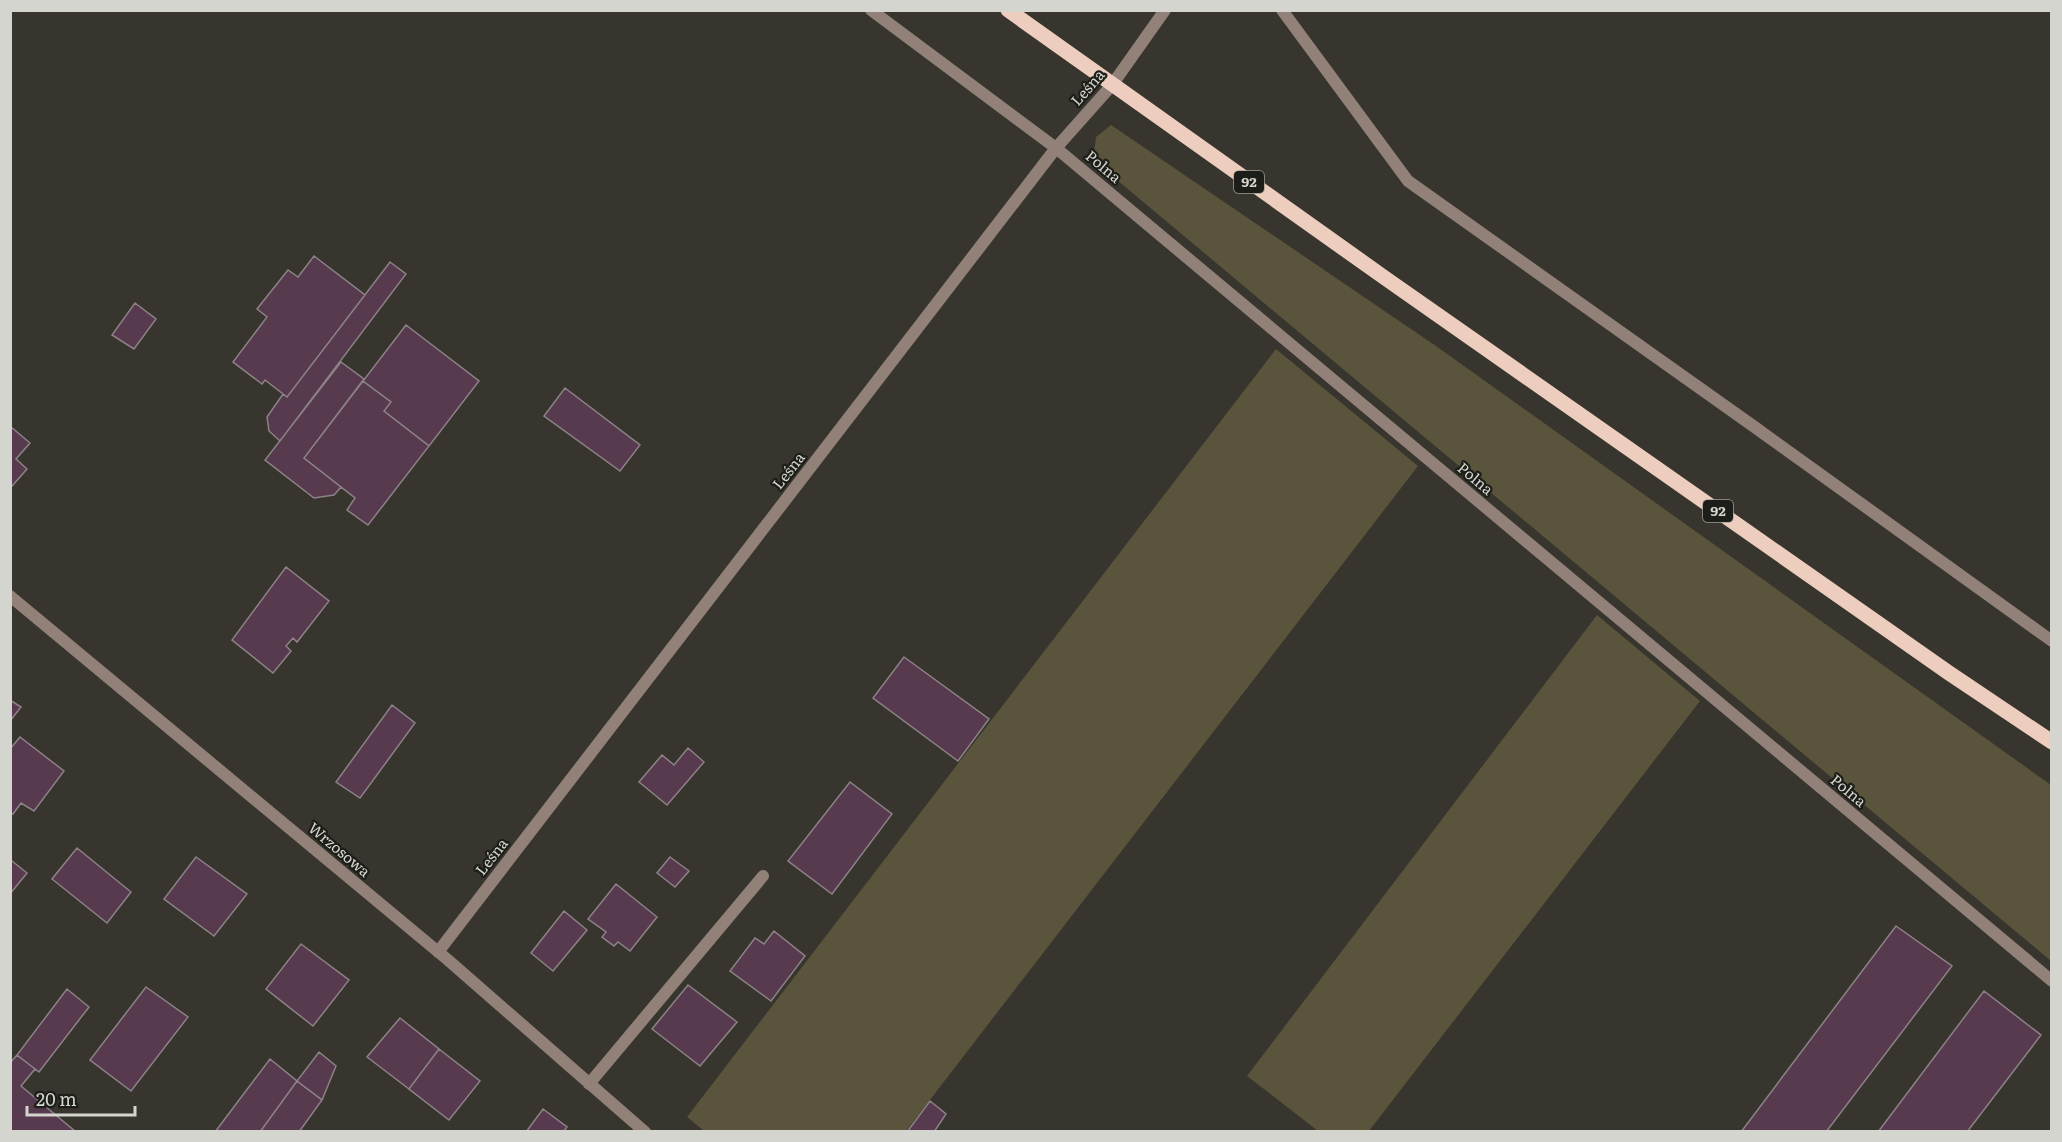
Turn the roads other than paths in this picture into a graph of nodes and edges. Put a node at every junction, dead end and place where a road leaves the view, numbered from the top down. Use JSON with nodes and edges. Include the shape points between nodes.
{"nodes":[{"id":1,"x":871,"y":10,"type":"edge"},
{"id":2,"x":1008,"y":10,"type":"edge"},
{"id":3,"x":1165,"y":10,"type":"edge"},
{"id":4,"x":1282,"y":10,"type":"edge"},
{"id":5,"x":1112,"y":85,"type":"junction"},
{"id":6,"x":1056,"y":147,"type":"junction"},
{"id":7,"x":10,"y":596,"type":"edge"},
{"id":8,"x":2052,"y":641,"type":"edge"},
{"id":9,"x":2052,"y":742,"type":"edge"},
{"id":10,"x":763,"y":876,"type":"dead end"},
{"id":11,"x":438,"y":952,"type":"junction"},
{"id":12,"x":2052,"y":981,"type":"edge"},
{"id":13,"x":589,"y":1084,"type":"junction"},
{"id":14,"x":645,"y":1131,"type":"edge"}],
"edges":[{"from":1,"to":6,"type":"street","name":"Polna"},
{"from":2,"to":5,"type":"main road","number":"92"},
{"from":3,"to":5,"type":"street","name":"Leśna"},
{"from":4,"to":8,"type":"street","via":[[1408,182]]},
{"from":5,"to":6,"type":"street","name":"Leśna"},
{"from":5,"to":9,"type":"main road","number":"92","via":[[1949,674]]},
{"from":6,"to":11,"type":"street","name":"Leśna"},
{"from":6,"to":12,"type":"street","name":"Polna"},
{"from":7,"to":11,"type":"street","name":"Wrzosowa"},
{"from":10,"to":13,"type":"street"},
{"from":11,"to":13,"type":"street","name":"Wrzosowa"},
{"from":13,"to":14,"type":"street","name":"Wrzosowa"}]}
